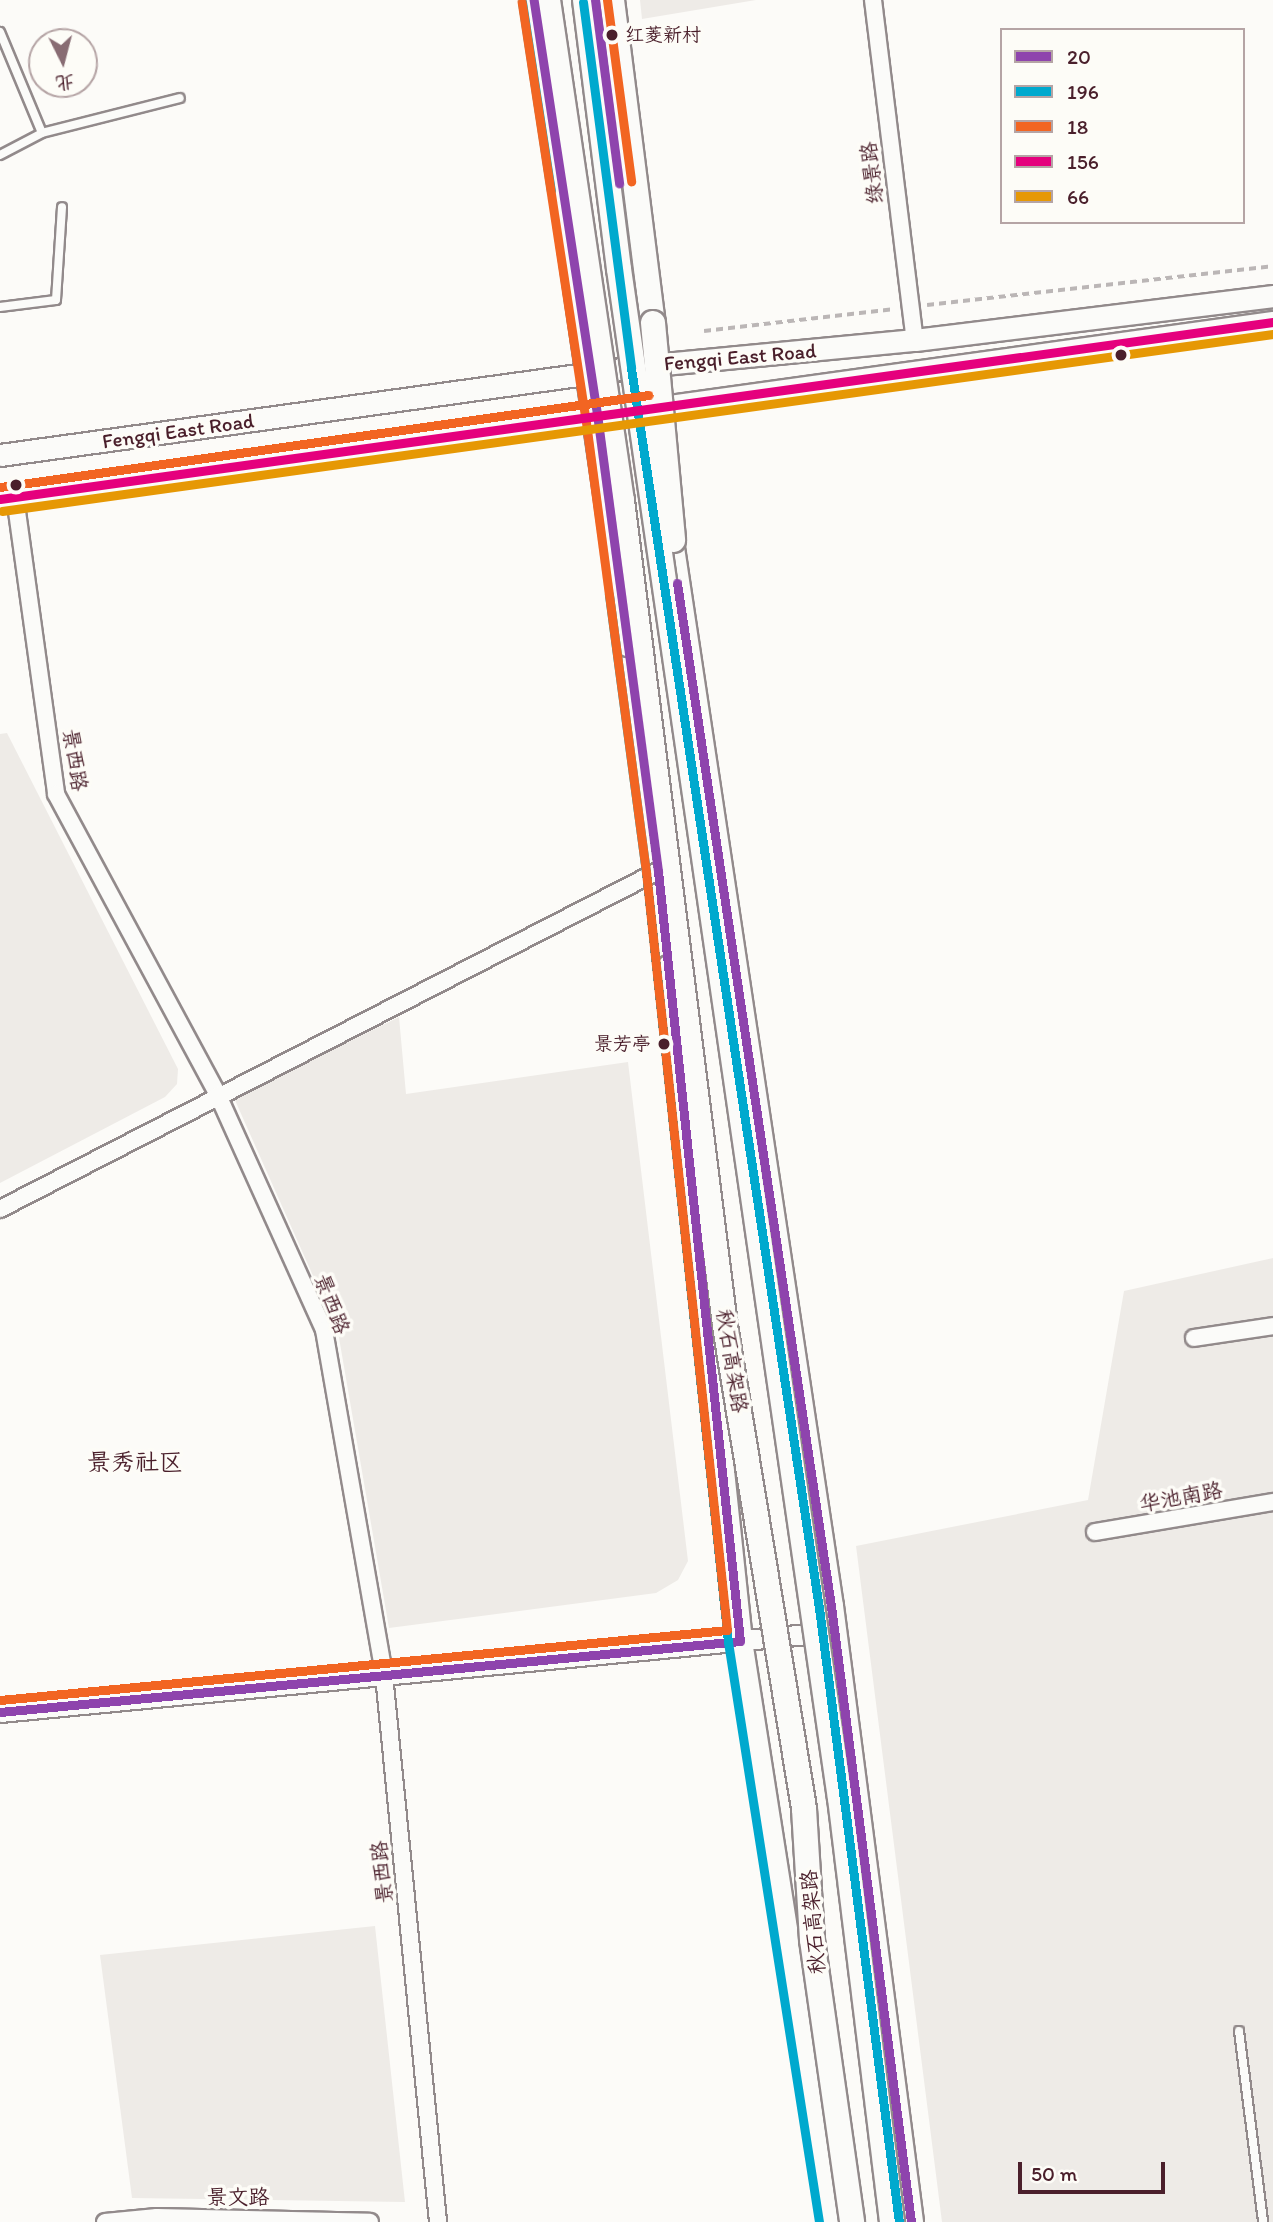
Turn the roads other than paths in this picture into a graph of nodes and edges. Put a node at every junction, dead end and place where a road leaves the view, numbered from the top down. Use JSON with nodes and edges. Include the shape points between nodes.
{"nodes":[{"id":1,"x":534,"y":0,"type":"edge"},
{"id":2,"x":546,"y":0,"type":"edge"},
{"id":3,"x":585,"y":0,"type":"edge"},
{"id":4,"x":595,"y":0,"type":"edge"},
{"id":5,"x":612,"y":0,"type":"edge"},
{"id":6,"x":873,"y":0,"type":"edge"},
{"id":7,"x":0,"y":32,"type":"edge"},
{"id":8,"x":180,"y":98,"type":"dead end"},
{"id":9,"x":42,"y":134,"type":"junction"},
{"id":10,"x":0,"y":155,"type":"edge"},
{"id":11,"x":62,"y":207,"type":"dead end"},
{"id":12,"x":1273,"y":296,"type":"edge"},
{"id":13,"x":0,"y":307,"type":"edge"},
{"id":14,"x":1273,"y":322,"type":"edge"},
{"id":15,"x":915,"y":340,"type":"junction"},
{"id":16,"x":643,"y":366,"type":"junction"},
{"id":17,"x":590,"y":374,"type":"junction"},
{"id":18,"x":651,"y":410,"type":"junction"},
{"id":19,"x":597,"y":414,"type":"junction"},
{"id":20,"x":0,"y":455,"type":"edge"},
{"id":21,"x":8,"y":498,"type":"edge"},
{"id":22,"x":685,"y":726,"type":"junction"},
{"id":23,"x":658,"y":871,"type":"junction"},
{"id":24,"x":218,"y":1095,"type":"junction"},
{"id":25,"x":0,"y":1209,"type":"edge"},
{"id":26,"x":1273,"y":1326,"type":"edge"},
{"id":27,"x":1194,"y":1338,"type":"dead end"},
{"id":28,"x":1273,"y":1503,"type":"edge"},
{"id":29,"x":1096,"y":1532,"type":"dead end"},
{"id":30,"x":834,"y":1632,"type":"junction"},
{"id":31,"x":740,"y":1641,"type":"junction"},
{"id":32,"x":384,"y":1675,"type":"junction"},
{"id":33,"x":0,"y":1712,"type":"edge"},
{"id":34,"x":1240,"y":2031,"type":"dead end"},
{"id":35,"x":897,"y":2220,"type":"edge"},
{"id":36,"x":105,"y":2222,"type":"edge"},
{"id":37,"x":370,"y":2222,"type":"edge"},
{"id":38,"x":438,"y":2222,"type":"edge"},
{"id":39,"x":831,"y":2222,"type":"edge"},
{"id":40,"x":852,"y":2222,"type":"edge"},
{"id":41,"x":1263,"y":2222,"type":"edge"}],
"edges":[{"from":1,"to":17,"type":"main road"},
{"from":2,"to":40,"type":"main road","name":"秋石高架路","bridge":true,"via":[[622,500],[725,1326],[804,1809],[812,1940]]},
{"from":3,"to":22,"type":"main road","name":"秋石高架路","bridge":true},
{"from":4,"to":16,"type":"main road"},
{"from":5,"to":22,"type":"main road","bridge":true,"via":[[665,426]]},
{"from":6,"to":15,"type":"street","name":"绿景路"},
{"from":7,"to":9,"type":"lane"},
{"from":8,"to":9,"type":"lane"},
{"from":9,"to":10,"type":"lane"},
{"from":11,"to":13,"type":"lane","via":[[56,300]]},
{"from":12,"to":15,"type":"main road","name":"Fengqi East Road"},
{"from":14,"to":18,"type":"main road","name":"Fengqi East Road","via":[[998,357]]},
{"from":15,"to":16,"type":"main road","name":"Fengqi East Road"},
{"from":16,"to":17,"type":"main road","name":"Fengqi East Road"},
{"from":16,"to":18,"type":"main road"},
{"from":17,"to":19,"type":"main road"},
{"from":17,"to":20,"type":"main road","name":"Fengqi East Road"},
{"from":18,"to":19,"type":"main road","name":"Fengqi East Road"},
{"from":18,"to":30,"type":"main road"},
{"from":19,"to":21,"type":"main road","name":"Fengqi East Road"},
{"from":19,"to":23,"type":"main road"},
{"from":21,"to":24,"type":"street","name":"景西路","via":[[56,794]]},
{"from":22,"to":35,"type":"main road","name":"秋石高架路","bridge":true},
{"from":23,"to":24,"type":"street"},
{"from":23,"to":31,"type":"main road"},
{"from":24,"to":25,"type":"street"},
{"from":24,"to":32,"type":"street","name":"景西路","via":[[324,1330]]},
{"from":26,"to":27,"type":"street"},
{"from":28,"to":29,"type":"street","name":"华池南路"},
{"from":30,"to":31,"type":"street"},
{"from":30,"to":35,"type":"main road"},
{"from":31,"to":32,"type":"street"},
{"from":31,"to":39,"type":"main road"},
{"from":32,"to":33,"type":"street"},
{"from":32,"to":38,"type":"street","name":"景西路"},
{"from":34,"to":41,"type":"lane"},
{"from":36,"to":37,"type":"street","name":"景文路","via":[[157,2217]]}]}
